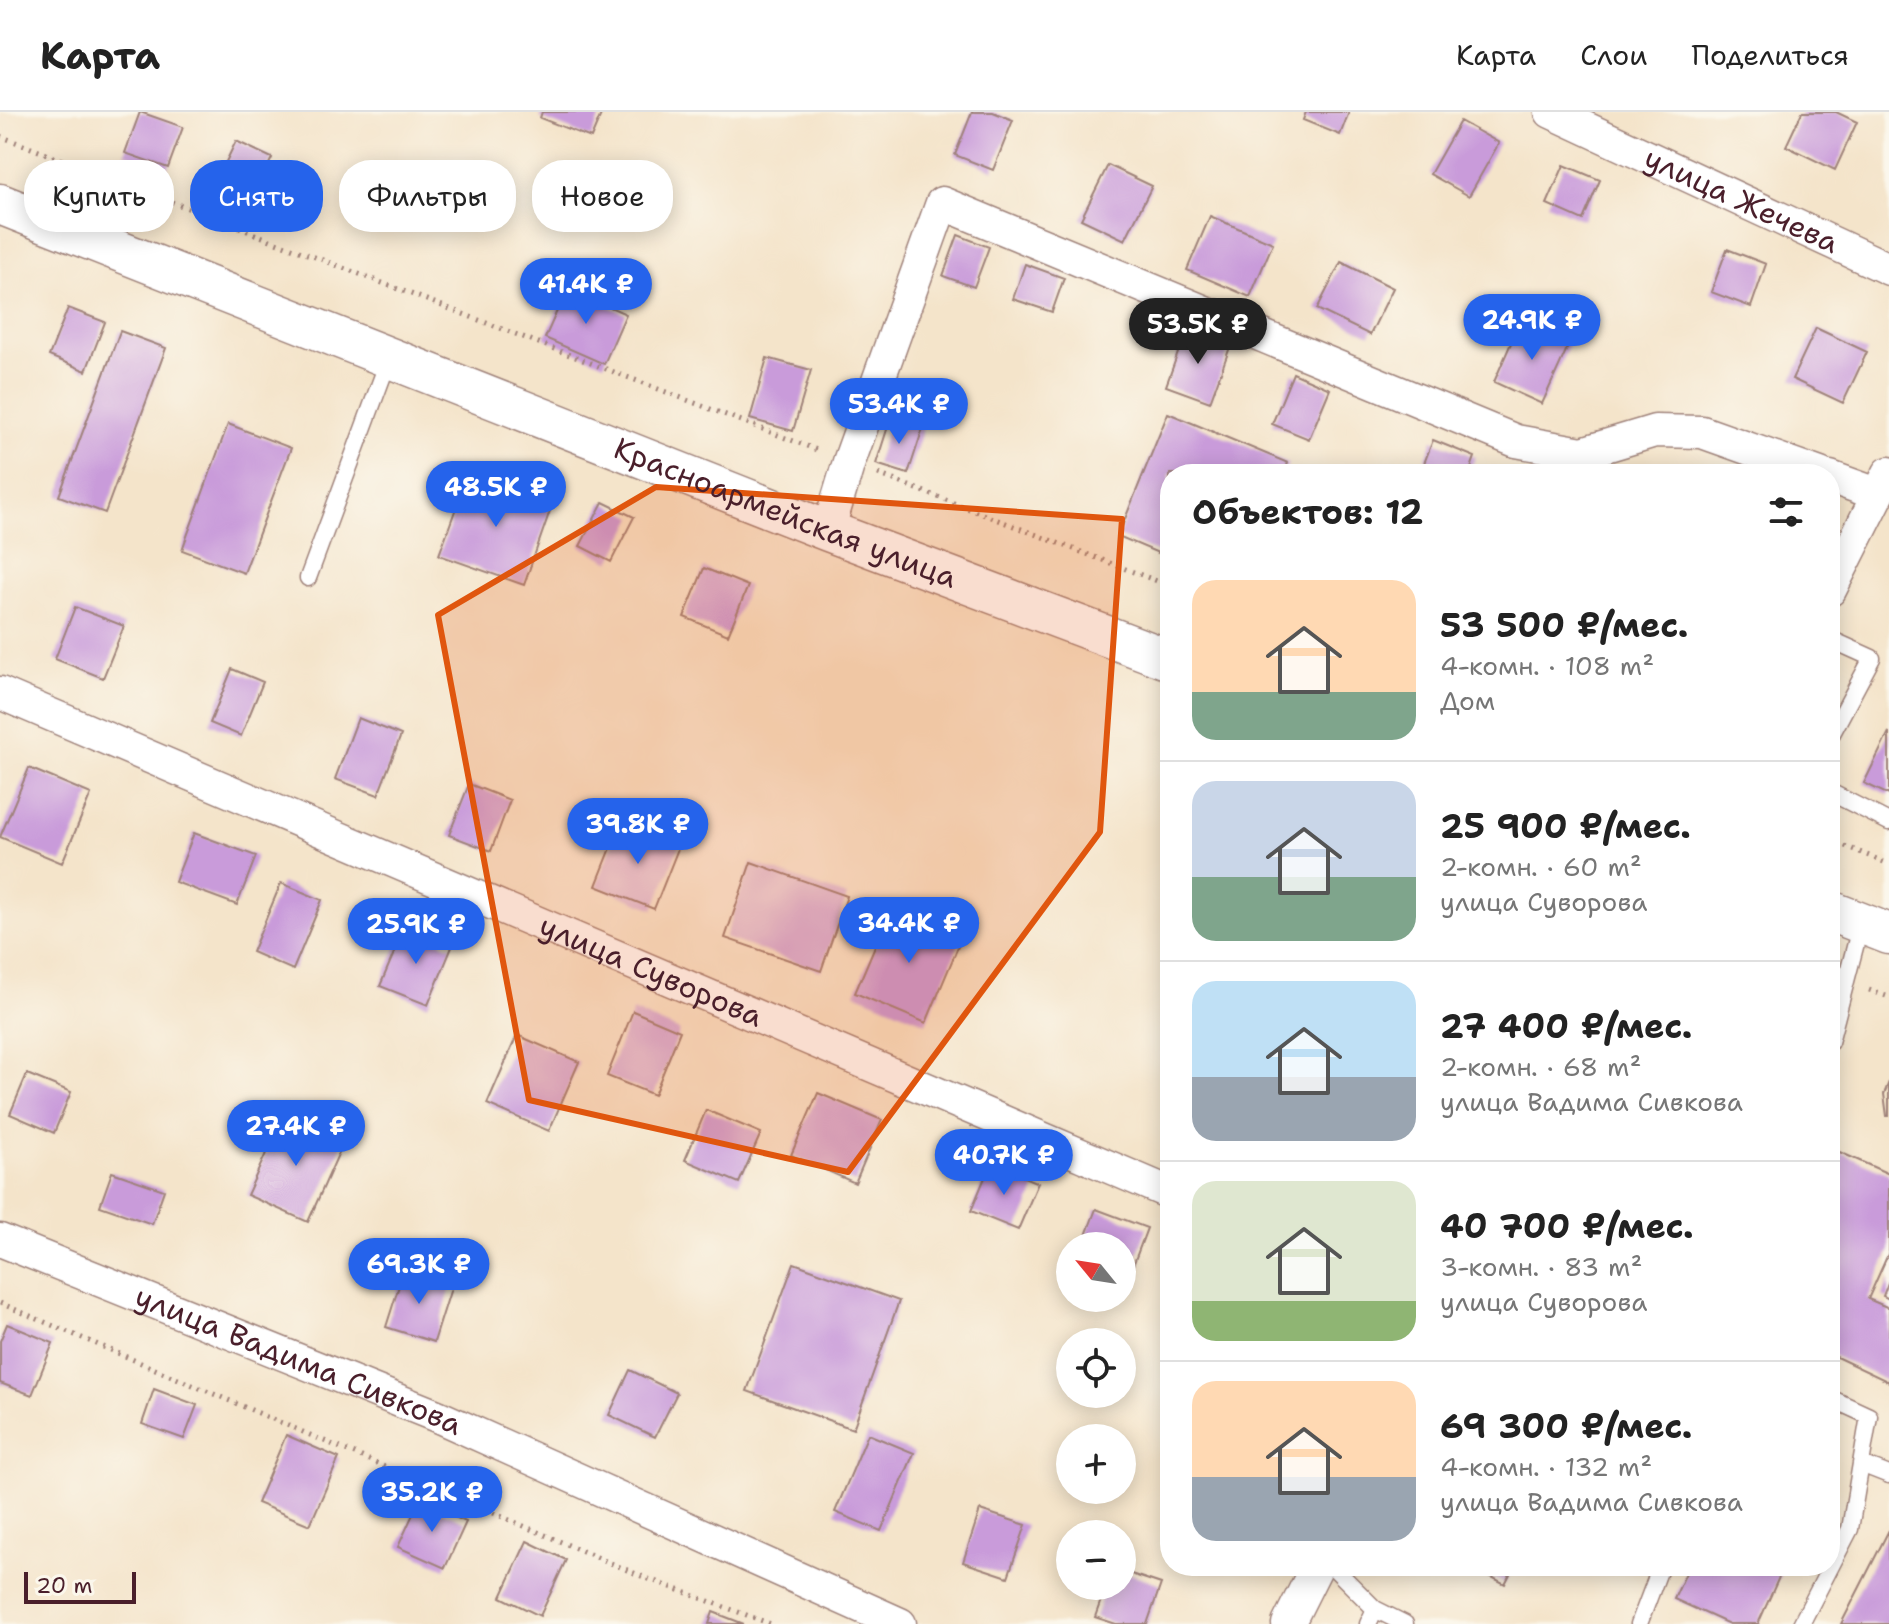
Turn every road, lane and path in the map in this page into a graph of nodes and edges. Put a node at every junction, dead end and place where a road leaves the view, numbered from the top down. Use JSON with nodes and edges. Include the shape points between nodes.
{"nodes":[{"id":1,"x":1551,"y":112,"type":"edge"},
{"id":2,"x":0,"y":136,"type":"edge"},
{"id":3,"x":0,"y":204,"type":"edge"},
{"id":4,"x":1889,"y":269,"type":"edge"},
{"id":5,"x":390,"y":358,"type":"junction"},
{"id":6,"x":849,"y":462,"type":"junction"},
{"id":7,"x":1792,"y":464,"type":"edge"},
{"id":8,"x":1840,"y":478,"type":"edge"},
{"id":9,"x":1883,"y":483,"type":"edge"},
{"id":10,"x":828,"y":531,"type":"junction"},
{"id":11,"x":1840,"y":570,"type":"edge"},
{"id":12,"x":308,"y":578,"type":"dead end"},
{"id":13,"x":1160,"y":582,"type":"edge"},
{"id":14,"x":1840,"y":644,"type":"edge"},
{"id":15,"x":1160,"y":656,"type":"edge"},
{"id":16,"x":0,"y":693,"type":"edge"},
{"id":17,"x":1840,"y":718,"type":"edge"},
{"id":18,"x":1840,"y":797,"type":"edge"},
{"id":19,"x":1889,"y":822,"type":"edge"},
{"id":20,"x":1840,"y":844,"type":"edge"},
{"id":21,"x":1889,"y":864,"type":"edge"},
{"id":22,"x":1860,"y":923,"type":"edge"},
{"id":23,"x":1840,"y":1002,"type":"edge"},
{"id":24,"x":1160,"y":1189,"type":"edge"},
{"id":25,"x":0,"y":1240,"type":"edge"},
{"id":26,"x":0,"y":1303,"type":"edge"},
{"id":27,"x":1840,"y":1403,"type":"edge"},
{"id":28,"x":1861,"y":1464,"type":"junction"},
{"id":29,"x":1889,"y":1475,"type":"edge"},
{"id":30,"x":1840,"y":1548,"type":"edge"},
{"id":31,"x":1312,"y":1576,"type":"edge"},
{"id":32,"x":1340,"y":1576,"type":"edge"},
{"id":33,"x":1657,"y":1576,"type":"edge"},
{"id":34,"x":1826,"y":1576,"type":"edge"},
{"id":35,"x":1371,"y":1616,"type":"edge"},
{"id":36,"x":771,"y":1624,"type":"edge"},
{"id":37,"x":900,"y":1624,"type":"edge"},
{"id":38,"x":1288,"y":1624,"type":"edge"},
{"id":39,"x":1405,"y":1624,"type":"edge"},
{"id":40,"x":1639,"y":1624,"type":"edge"},
{"id":41,"x":1801,"y":1624,"type":"edge"}],
"edges":[{"from":1,"to":4,"type":"street","name":"улица Жечева"},
{"from":2,"to":6,"type":"path"},
{"from":3,"to":5,"type":"street","name":"Красноармейская улица"},
{"from":5,"to":10,"type":"street","name":"Красноармейская улица"},
{"from":5,"to":12,"type":"lane"},
{"from":6,"to":7,"type":"street","via":[[942,203],[1516,441],[1582,453],[1655,431],[1702,432]]},
{"from":6,"to":10,"type":"street"},
{"from":6,"to":13,"type":"path"},
{"from":8,"to":9,"type":"street"},
{"from":9,"to":11,"type":"street"},
{"from":10,"to":15,"type":"street","name":"Красноармейская улица"},
{"from":14,"to":17,"type":"lane","via":[[1872,658]]},
{"from":16,"to":24,"type":"street","name":"улица Суворова"},
{"from":18,"to":19,"type":"lane"},
{"from":20,"to":21,"type":"path"},
{"from":22,"to":23,"type":"lane"},
{"from":25,"to":37,"type":"street","name":"улица Вадима Сивкова","via":[[437,1416]]},
{"from":26,"to":36,"type":"path","via":[[646,1578]]},
{"from":27,"to":28,"type":"lane","via":[[1869,1416]]},
{"from":28,"to":29,"type":"lane"},
{"from":28,"to":30,"type":"lane","via":[[1850,1529]]},
{"from":31,"to":38,"type":"street"},
{"from":32,"to":35,"type":"lane"},
{"from":33,"to":40,"type":"lane"},
{"from":34,"to":41,"type":"lane"},
{"from":35,"to":39,"type":"lane"}]}
